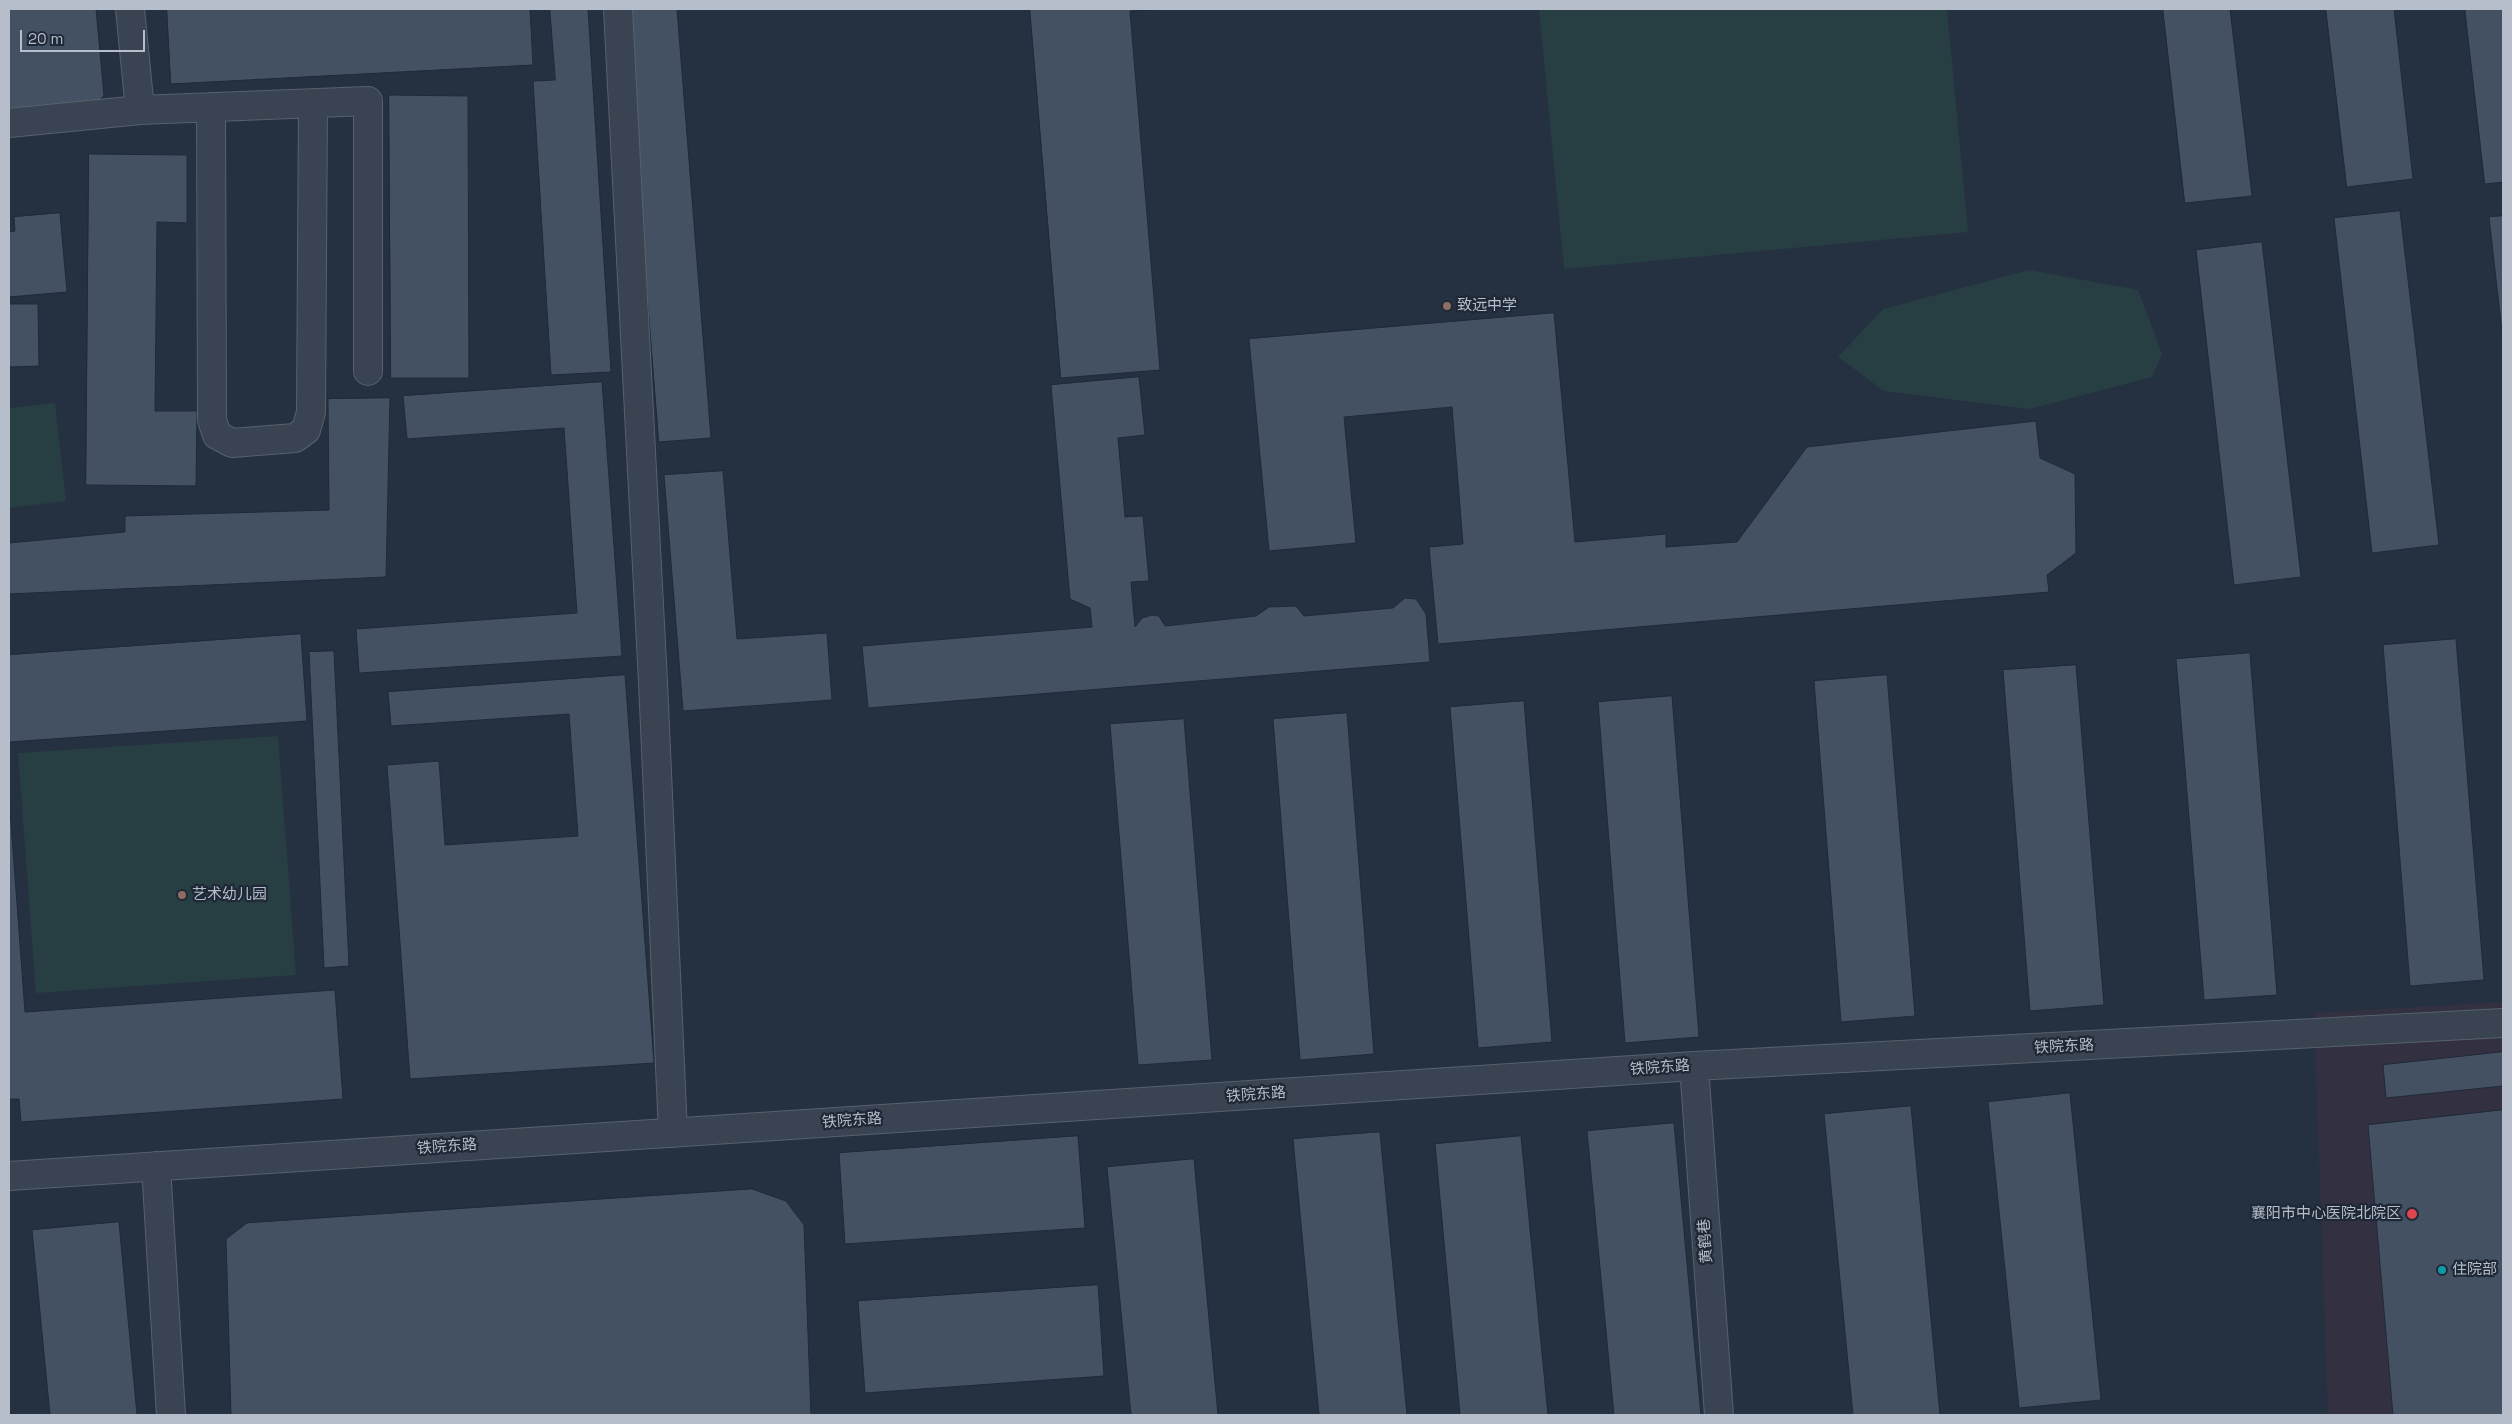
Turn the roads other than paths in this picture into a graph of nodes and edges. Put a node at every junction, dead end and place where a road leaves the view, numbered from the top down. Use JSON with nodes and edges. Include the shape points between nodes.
{"nodes":[{"id":1,"x":130,"y":9,"type":"edge"},
{"id":2,"x":618,"y":9,"type":"edge"},
{"id":3,"x":312,"y":104,"type":"junction"},
{"id":4,"x":211,"y":107,"type":"junction"},
{"id":5,"x":140,"y":110,"type":"junction"},
{"id":6,"x":9,"y":123,"type":"edge"},
{"id":7,"x":368,"y":371,"type":"dead end"},
{"id":8,"x":2503,"y":1023,"type":"edge"},
{"id":9,"x":1694,"y":1066,"type":"junction"},
{"id":10,"x":673,"y":1133,"type":"junction"},
{"id":11,"x":156,"y":1166,"type":"junction"},
{"id":12,"x":9,"y":1176,"type":"edge"},
{"id":13,"x":171,"y":1415,"type":"edge"},
{"id":14,"x":1719,"y":1415,"type":"edge"}],
"edges":[{"from":1,"to":5,"type":"street"},
{"from":2,"to":10,"type":"street"},
{"from":3,"to":4,"type":"street"},
{"from":3,"to":4,"type":"street","via":[[311,412],[306,430],[295,438],[232,443],[217,435],[212,420]]},
{"from":3,"to":7,"type":"street","via":[[368,101]]},
{"from":4,"to":5,"type":"street"},
{"from":5,"to":6,"type":"street"},
{"from":8,"to":9,"type":"street","name":"铁院东路"},
{"from":9,"to":10,"type":"street","name":"铁院东路"},
{"from":9,"to":14,"type":"street","name":"黄鹤巷"},
{"from":10,"to":11,"type":"street","name":"铁院东路"},
{"from":11,"to":12,"type":"street","name":"铁院东路"},
{"from":11,"to":13,"type":"street"}]}
